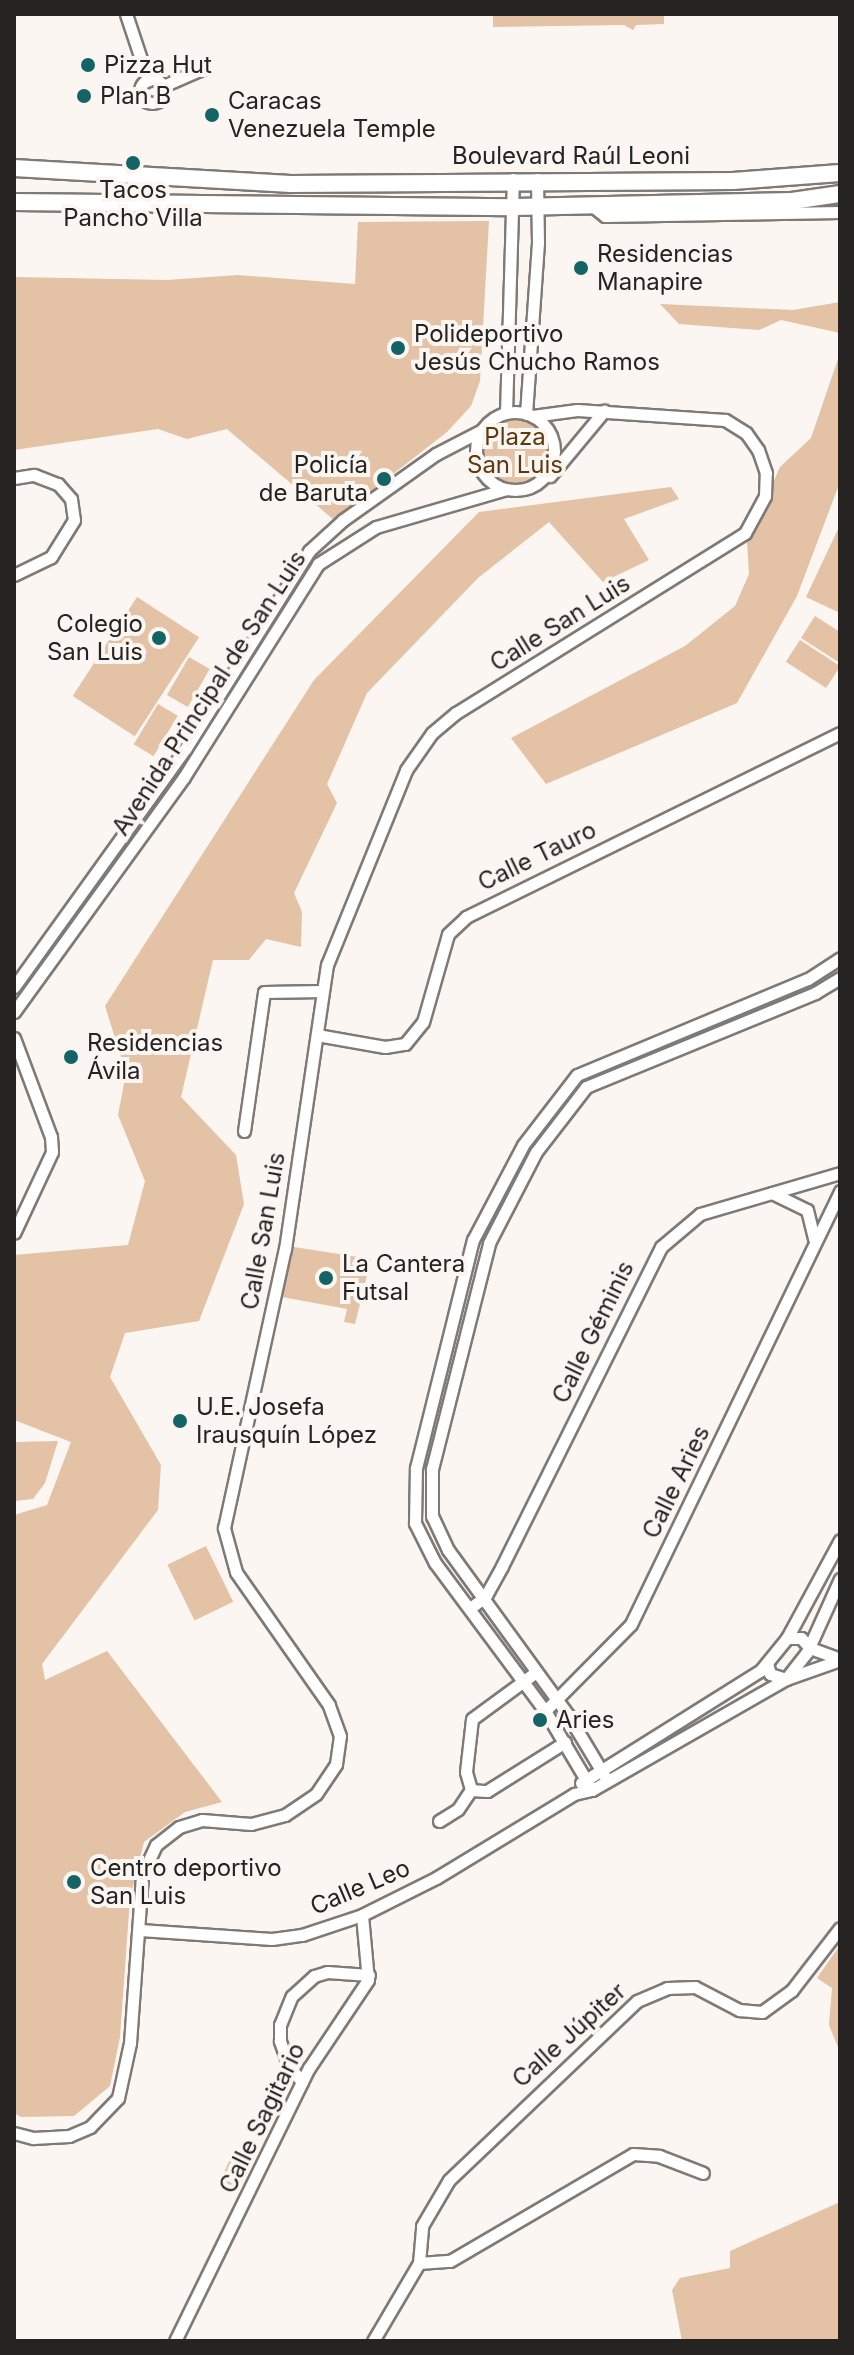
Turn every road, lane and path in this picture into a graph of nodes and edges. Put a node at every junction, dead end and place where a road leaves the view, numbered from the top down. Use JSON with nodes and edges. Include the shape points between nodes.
{"nodes":[{"id":1,"x":119,"y":14,"type":"edge"},
{"id":2,"x":126,"y":14,"type":"edge"},
{"id":3,"x":130,"y":26,"type":"junction"},
{"id":4,"x":204,"y":68,"type":"dead end"},
{"id":5,"x":148,"y":80,"type":"junction"},
{"id":6,"x":163,"y":86,"type":"junction"},
{"id":7,"x":14,"y":168,"type":"edge"},
{"id":8,"x":840,"y":173,"type":"edge"},
{"id":9,"x":513,"y":179,"type":"junction"},
{"id":10,"x":537,"y":179,"type":"junction"},
{"id":11,"x":840,"y":194,"type":"edge"},
{"id":12,"x":14,"y":202,"type":"edge"},
{"id":13,"x":590,"y":204,"type":"junction"},
{"id":14,"x":537,"y":205,"type":"junction"},
{"id":15,"x":511,"y":207,"type":"junction"},
{"id":16,"x":840,"y":212,"type":"edge"},
{"id":17,"x":604,"y":411,"type":"junction"},
{"id":18,"x":506,"y":413,"type":"junction"},
{"id":19,"x":529,"y":415,"type":"junction"},
{"id":20,"x":484,"y":429,"type":"junction"},
{"id":21,"x":14,"y":478,"type":"edge"},
{"id":22,"x":542,"y":480,"type":"junction"},
{"id":23,"x":507,"y":489,"type":"junction"},
{"id":24,"x":14,"y":575,"type":"edge"},
{"id":25,"x":840,"y":733,"type":"edge"},
{"id":26,"x":840,"y":958,"type":"edge"},
{"id":27,"x":840,"y":978,"type":"edge"},
{"id":28,"x":14,"y":987,"type":"edge"},
{"id":29,"x":323,"y":991,"type":"junction"},
{"id":30,"x":14,"y":1012,"type":"edge"},
{"id":31,"x":317,"y":1035,"type":"junction"},
{"id":32,"x":14,"y":1038,"type":"edge"},
{"id":33,"x":16,"y":1057,"type":"edge"},
{"id":34,"x":244,"y":1131,"type":"dead end"},
{"id":35,"x":840,"y":1173,"type":"edge"},
{"id":36,"x":840,"y":1191,"type":"edge"},
{"id":37,"x":767,"y":1193,"type":"junction"},
{"id":38,"x":14,"y":1233,"type":"edge"},
{"id":39,"x":814,"y":1247,"type":"junction"},
{"id":40,"x":449,"y":1329,"type":"junction"},
{"id":41,"x":465,"y":1332,"type":"junction"},
{"id":42,"x":840,"y":1540,"type":"edge"},
{"id":43,"x":840,"y":1579,"type":"edge"},
{"id":44,"x":485,"y":1597,"type":"junction"},
{"id":45,"x":470,"y":1608,"type":"junction"},
{"id":46,"x":787,"y":1638,"type":"junction"},
{"id":47,"x":810,"y":1648,"type":"junction"},
{"id":48,"x":840,"y":1659,"type":"edge"},
{"id":49,"x":767,"y":1663,"type":"junction"},
{"id":50,"x":536,"y":1672,"type":"junction"},
{"id":51,"x":786,"y":1679,"type":"junction"},
{"id":52,"x":521,"y":1682,"type":"junction"},
{"id":53,"x":557,"y":1701,"type":"junction"},
{"id":54,"x":545,"y":1711,"type":"junction"},
{"id":55,"x":568,"y":1715,"type":"junction"},
{"id":56,"x":554,"y":1726,"type":"junction"},
{"id":57,"x":565,"y":1742,"type":"junction"},
{"id":58,"x":591,"y":1748,"type":"junction"},
{"id":59,"x":578,"y":1762,"type":"junction"},
{"id":60,"x":605,"y":1775,"type":"junction"},
{"id":61,"x":589,"y":1784,"type":"junction"},
{"id":62,"x":471,"y":1790,"type":"junction"},
{"id":63,"x":439,"y":1821,"type":"dead end"},
{"id":64,"x":362,"y":1915,"type":"junction"},
{"id":65,"x":840,"y":1928,"type":"edge"},
{"id":66,"x":140,"y":1930,"type":"junction"},
{"id":67,"x":369,"y":1975,"type":"junction"},
{"id":68,"x":302,"y":2082,"type":"junction"},
{"id":69,"x":14,"y":2133,"type":"edge"},
{"id":70,"x":703,"y":2173,"type":"dead end"},
{"id":71,"x":419,"y":2263,"type":"junction"},
{"id":72,"x":175,"y":2341,"type":"edge"},
{"id":73,"x":373,"y":2341,"type":"edge"}],
"edges":[{"from":1,"to":3,"type":"street"},
{"from":2,"to":3,"type":"street"},
{"from":3,"to":5,"type":"street"},
{"from":4,"to":6,"type":"street"},
{"from":5,"to":6,"type":"street"},
{"from":5,"to":6,"type":"street","via":[[140,91],[150,103],[163,97]]},
{"from":7,"to":9,"type":"main road","name":"Boulevard Raúl Leoni","via":[[228,183]]},
{"from":8,"to":10,"type":"main road","name":"Boulevard Raúl Leoni","via":[[733,181]]},
{"from":9,"to":10,"type":"main road","name":"Boulevard Raúl Leoni"},
{"from":9,"to":15,"type":"street"},
{"from":10,"to":14,"type":"street"},
{"from":11,"to":13,"type":"main road","name":"Boulevard Raúl Leoni","via":[[792,201]]},
{"from":12,"to":15,"type":"main road","name":"Boulevard Raúl Leoni"},
{"from":13,"to":14,"type":"main road","name":"Boulevard Raúl Leoni"},
{"from":13,"to":16,"type":"street","via":[[605,216]]},
{"from":14,"to":15,"type":"main road","name":"Boulevard Raúl Leoni"},
{"from":14,"to":19,"type":"street"},
{"from":15,"to":18,"type":"street"},
{"from":17,"to":19,"type":"street","name":"Calle San Luis"},
{"from":17,"to":22,"type":"street","via":[[558,469]]},
{"from":17,"to":29,"type":"street","name":"Calle San Luis","via":[[710,417],[734,425],[746,433],[762,460],[766,485],[760,509],[745,533],[432,733],[406,770],[337,932]]},
{"from":18,"to":19,"type":"street"},
{"from":18,"to":20,"type":"street"},
{"from":19,"to":22,"type":"street","via":[[544,425],[554,445]]},
{"from":20,"to":23,"type":"street","via":[[477,445],[481,470]]},
{"from":20,"to":28,"type":"street","name":"Avenida Principal de San Luis","via":[[414,469],[309,551],[186,748]]},
{"from":21,"to":24,"type":"street","via":[[34,475],[58,484],[71,499],[74,520],[51,557]]},
{"from":22,"to":23,"type":"street","via":[[526,489]]},
{"from":23,"to":30,"type":"street","name":"Avenida Principal de San Luis","via":[[376,527],[318,564],[184,777]]},
{"from":25,"to":31,"type":"street","name":"Calle Tauro","via":[[466,917],[448,934],[423,1022],[405,1044],[385,1047]]},
{"from":26,"to":40,"type":"street","via":[[808,979],[590,1066],[561,1089],[480,1221]]},
{"from":27,"to":41,"type":"street","via":[[806,997],[597,1079],[573,1099],[503,1209]]},
{"from":29,"to":31,"type":"street","name":"Calle San Luis"},
{"from":29,"to":34,"type":"street","via":[[264,992]]},
{"from":31,"to":66,"type":"street","name":"Calle San Luis","via":[[285,1249],[224,1528],[236,1572],[329,1705],[340,1736],[339,1751],[316,1794],[285,1815],[251,1824],[202,1820],[179,1827],[156,1845],[142,1875]]},
{"from":32,"to":33,"type":"street"},
{"from":33,"to":38,"type":"street","via":[[51,1137],[52,1152]]},
{"from":35,"to":37,"type":"street","name":"Calle Géminis"},
{"from":36,"to":39,"type":"street","name":"Calle Aries"},
{"from":37,"to":39,"type":"street","via":[[807,1210],[814,1225]]},
{"from":37,"to":44,"type":"street","name":"Calle Géminis","via":[[689,1220],[655,1254]]},
{"from":39,"to":53,"type":"street","name":"Calle Aries","via":[[631,1624]]},
{"from":40,"to":41,"type":"street"},
{"from":40,"to":45,"type":"street","via":[[416,1468],[413,1505],[428,1551]]},
{"from":41,"to":44,"type":"street","via":[[429,1502],[448,1550]]},
{"from":42,"to":46,"type":"street"},
{"from":43,"to":47,"type":"street"},
{"from":44,"to":45,"type":"street","name":"Calle Géminis"},
{"from":44,"to":50,"type":"street"},
{"from":45,"to":52,"type":"street"},
{"from":46,"to":47,"type":"street","via":[[801,1638]]},
{"from":46,"to":49,"type":"street"},
{"from":47,"to":48,"type":"street"},
{"from":47,"to":51,"type":"street"},
{"from":48,"to":51,"type":"street"},
{"from":49,"to":51,"type":"street","via":[[770,1674]]},
{"from":49,"to":60,"type":"street"},
{"from":50,"to":52,"type":"street"},
{"from":50,"to":53,"type":"street"},
{"from":51,"to":60,"type":"street"},
{"from":52,"to":54,"type":"street"},
{"from":52,"to":62,"type":"street","via":[[472,1719],[466,1772]]},
{"from":53,"to":54,"type":"street","name":"Calle Aries"},
{"from":53,"to":55,"type":"street"},
{"from":54,"to":56,"type":"street"},
{"from":55,"to":56,"type":"street"},
{"from":55,"to":58,"type":"street"},
{"from":56,"to":57,"type":"street"},
{"from":57,"to":59,"type":"street"},
{"from":57,"to":62,"type":"street","via":[[487,1791]]},
{"from":58,"to":59,"type":"street"},
{"from":58,"to":60,"type":"street"},
{"from":59,"to":61,"type":"street"},
{"from":60,"to":61,"type":"street"},
{"from":61,"to":64,"type":"street","name":"Calle Leo","via":[[436,1878]]},
{"from":62,"to":63,"type":"street","via":[[465,1803]]},
{"from":64,"to":66,"type":"street","name":"Calle Leo","via":[[272,1939]]},
{"from":64,"to":67,"type":"street"},
{"from":65,"to":71,"type":"street","name":"Calle Júpiter","via":[[792,1990],[762,2012],[739,2010],[695,1987],[667,1988],[637,2001],[460,2166],[422,2226]]},
{"from":66,"to":69,"type":"street","name":"Calle San Luis","via":[[130,2043],[118,2098],[90,2127],[69,2136]]},
{"from":67,"to":68,"type":"street","name":"Calle Sagitario"},
{"from":67,"to":68,"type":"street","via":[[345,1970],[314,1976],[292,1996],[280,2025],[280,2041]]},
{"from":68,"to":72,"type":"street","name":"Calle Sagitario"},
{"from":70,"to":71,"type":"street","via":[[659,2156],[633,2154],[450,2261]]},
{"from":71,"to":73,"type":"street"}]}
